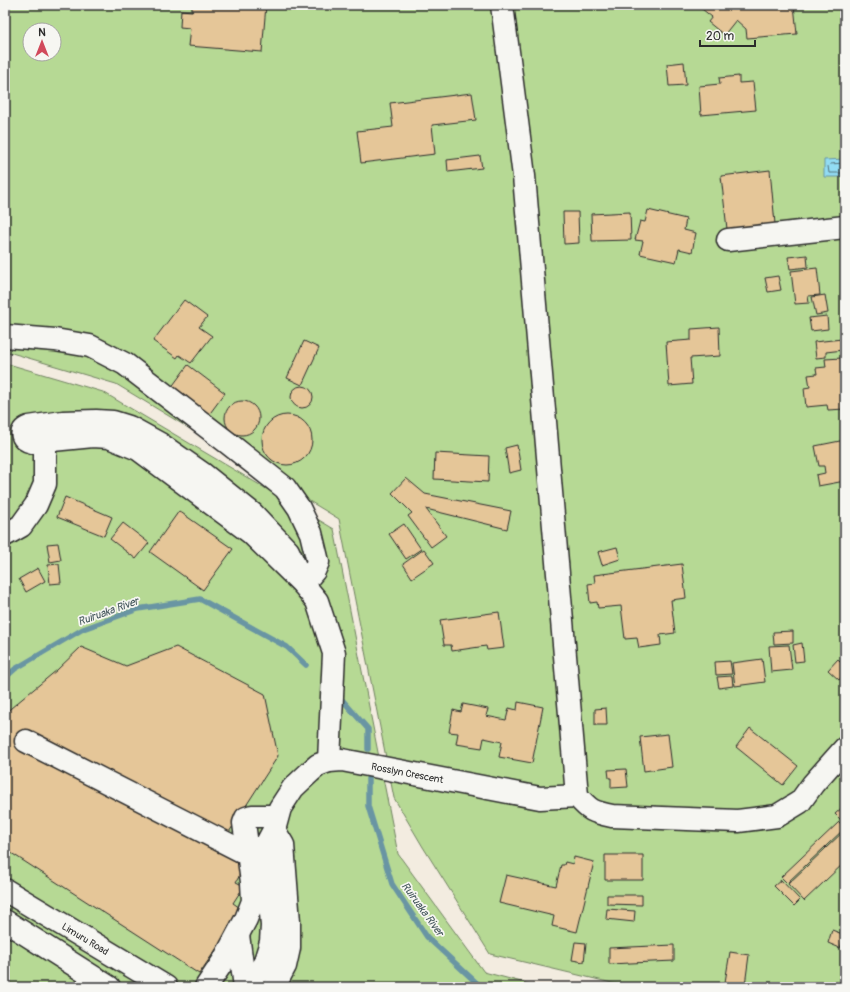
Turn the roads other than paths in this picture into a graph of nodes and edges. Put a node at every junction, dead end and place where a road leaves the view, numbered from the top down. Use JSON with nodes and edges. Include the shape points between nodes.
{"nodes":[{"id":1,"x":502,"y":5,"type":"edge"},
{"id":2,"x":845,"y":227,"type":"edge"},
{"id":3,"x":728,"y":240,"type":"dead end"},
{"id":4,"x":5,"y":336,"type":"edge"},
{"id":5,"x":5,"y":534,"type":"edge"},
{"id":6,"x":303,"y":584,"type":"junction"},
{"id":7,"x":26,"y":741,"type":"dead end"},
{"id":8,"x":845,"y":748,"type":"edge"},
{"id":9,"x":329,"y":761,"type":"junction"},
{"id":10,"x":577,"y":796,"type":"junction"},
{"id":11,"x":275,"y":823,"type":"junction"},
{"id":12,"x":267,"y":864,"type":"junction"},
{"id":13,"x":5,"y":890,"type":"edge"},
{"id":14,"x":5,"y":921,"type":"edge"},
{"id":15,"x":242,"y":927,"type":"junction"},
{"id":16,"x":289,"y":940,"type":"junction"},
{"id":17,"x":270,"y":950,"type":"junction"},
{"id":18,"x":109,"y":987,"type":"edge"},
{"id":19,"x":166,"y":987,"type":"edge"},
{"id":20,"x":206,"y":987,"type":"edge"},
{"id":21,"x":246,"y":987,"type":"edge"},
{"id":22,"x":274,"y":987,"type":"edge"}],
"edges":[{"from":1,"to":10,"type":"street","via":[[524,176]]},
{"from":2,"to":3,"type":"street"},
{"from":4,"to":6,"type":"street","via":[[90,346],[125,364],[285,488],[299,508],[311,534],[318,562]]},
{"from":5,"to":6,"type":"street","via":[[21,526],[36,505],[45,484],[45,441],[25,440],[23,433],[26,428],[47,424],[113,422],[129,427],[160,444],[203,474],[252,514],[288,551]]},
{"from":6,"to":9,"type":"street","via":[[317,601],[334,653]]},
{"from":7,"to":12,"type":"street"},
{"from":8,"to":10,"type":"street","via":[[800,802],[777,816],[738,821],[612,816],[599,814],[587,808]]},
{"from":9,"to":10,"type":"street","name":"Rosslyn Crescent","via":[[356,762],[540,798]]},
{"from":9,"to":11,"type":"street","name":"Rosslyn Crescent","via":[[318,765],[293,788],[280,808]]},
{"from":11,"to":12,"type":"street","name":"Rosslyn Crescent","via":[[266,845]]},
{"from":11,"to":15,"type":"street","via":[[252,816],[246,818],[244,823],[252,901]]},
{"from":11,"to":16,"type":"street","via":[[283,845]]},
{"from":12,"to":17,"type":"street","name":"Rosslyn Crescent","via":[[272,926]]},
{"from":13,"to":19,"type":"street","name":"Limuru Road"},
{"from":14,"to":18,"type":"street"},
{"from":15,"to":17,"type":"street","via":[[258,946]]},
{"from":15,"to":20,"type":"street"},
{"from":15,"to":21,"type":"street"},
{"from":16,"to":17,"type":"street"},
{"from":16,"to":22,"type":"street","via":[[288,957]]},
{"from":17,"to":21,"type":"street","via":[[264,964]]}]}
